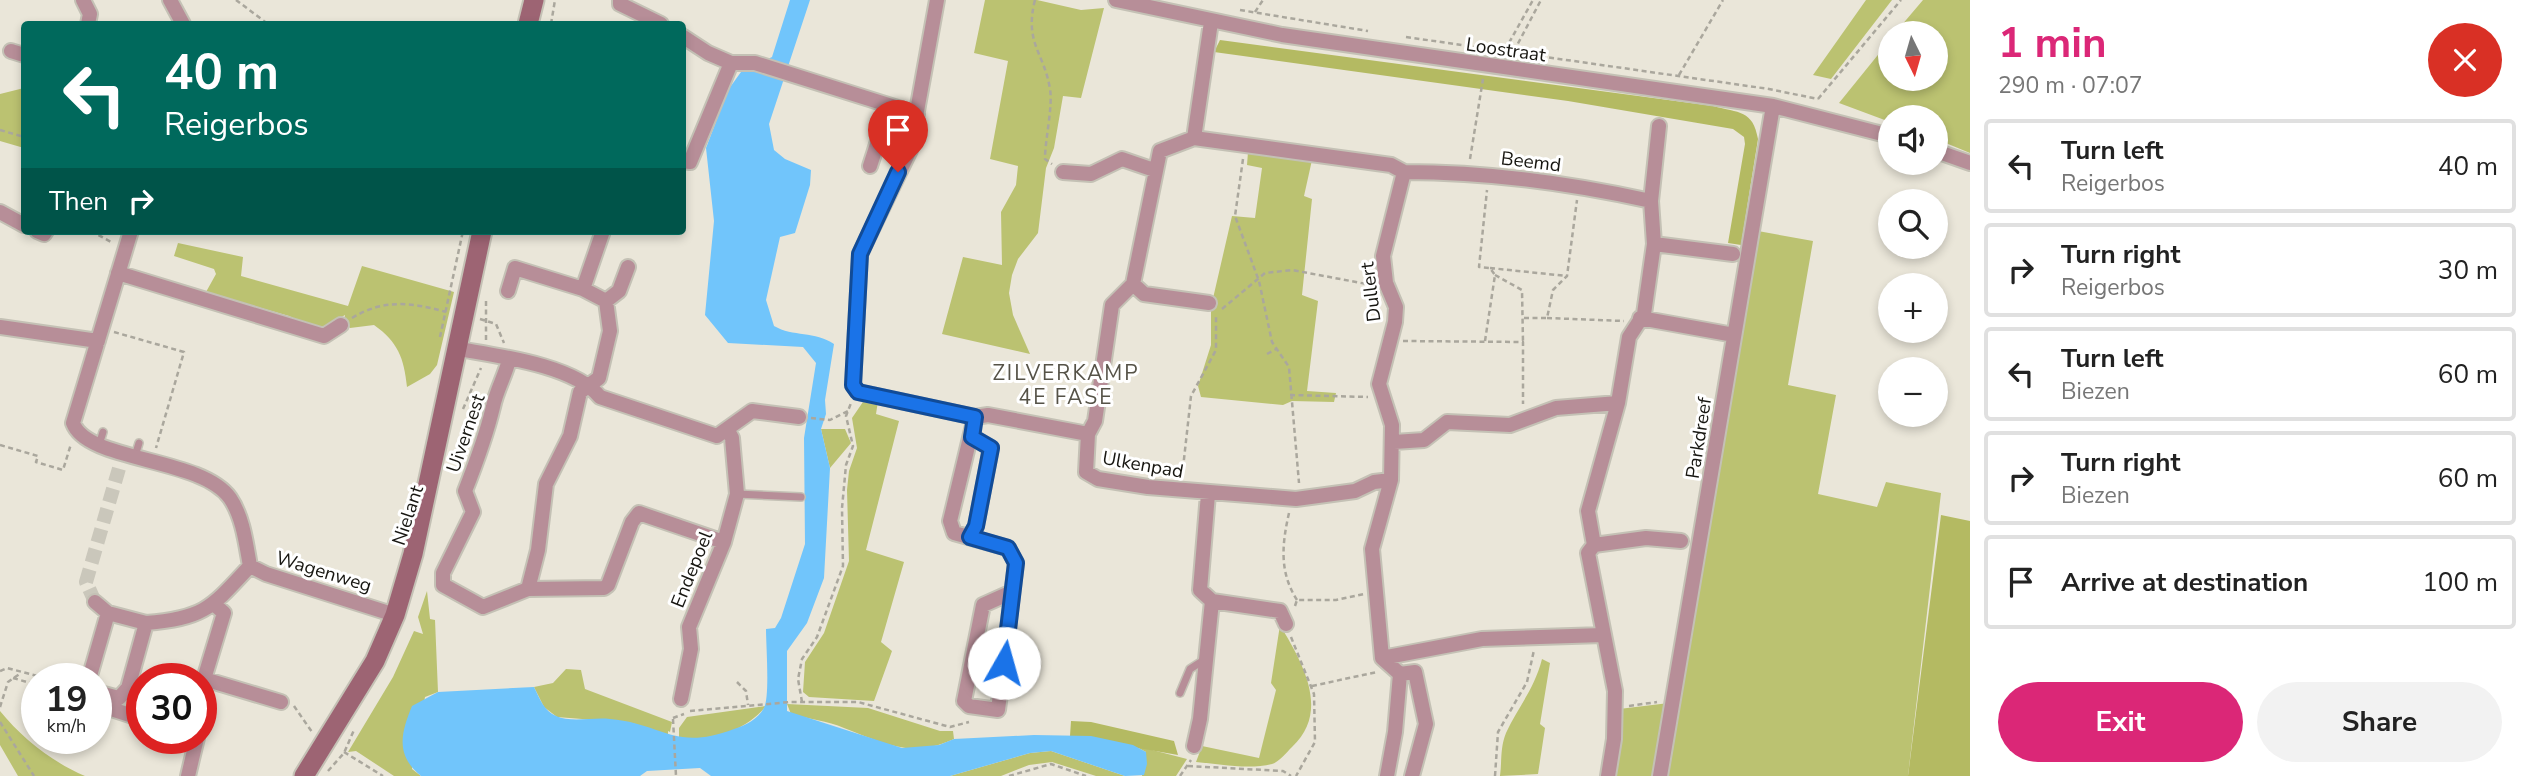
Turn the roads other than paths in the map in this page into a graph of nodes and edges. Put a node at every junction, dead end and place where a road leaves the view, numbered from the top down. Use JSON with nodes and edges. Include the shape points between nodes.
{"nodes":[{"id":1,"x":83,"y":0,"type":"edge"},
{"id":2,"x":170,"y":0,"type":"edge"},
{"id":3,"x":534,"y":0,"type":"edge"},
{"id":4,"x":620,"y":0,"type":"edge"},
{"id":5,"x":937,"y":0,"type":"edge"},
{"id":6,"x":1116,"y":0,"type":"edge"},
{"id":7,"x":89,"y":21,"type":"edge"},
{"id":8,"x":181,"y":21,"type":"edge"},
{"id":9,"x":529,"y":21,"type":"edge"},
{"id":10,"x":655,"y":21,"type":"edge"},
{"id":11,"x":1211,"y":22,"type":"junction"},
{"id":12,"x":686,"y":39,"type":"edge"},
{"id":13,"x":731,"y":63,"type":"junction"},
{"id":14,"x":1773,"y":106,"type":"junction"},
{"id":15,"x":889,"y":107,"type":"junction"},
{"id":16,"x":917,"y":114,"type":"junction"},
{"id":17,"x":1659,"y":126,"type":"dead end"},
{"id":18,"x":1878,"y":133,"type":"edge"},
{"id":19,"x":1194,"y":138,"type":"junction"},
{"id":20,"x":1948,"y":155,"type":"edge"},
{"id":21,"x":686,"y":162,"type":"edge"},
{"id":22,"x":1970,"y":163,"type":"edge"},
{"id":23,"x":870,"y":166,"type":"dead end"},
{"id":24,"x":1154,"y":170,"type":"junction"},
{"id":25,"x":1063,"y":172,"type":"road end"},
{"id":26,"x":1404,"y":172,"type":"junction"},
{"id":27,"x":1651,"y":201,"type":"junction"},
{"id":28,"x":0,"y":212,"type":"edge"},
{"id":29,"x":21,"y":223,"type":"edge"},
{"id":30,"x":130,"y":235,"type":"edge"},
{"id":31,"x":481,"y":235,"type":"edge"},
{"id":32,"x":602,"y":235,"type":"edge"},
{"id":33,"x":1654,"y":244,"type":"junction"},
{"id":34,"x":1733,"y":254,"type":"dead end"},
{"id":35,"x":628,"y":267,"type":"dead end"},
{"id":36,"x":118,"y":273,"type":"junction"},
{"id":37,"x":1133,"y":284,"type":"junction"},
{"id":38,"x":583,"y":289,"type":"junction"},
{"id":39,"x":508,"y":291,"type":"dead end"},
{"id":40,"x":606,"y":301,"type":"junction"},
{"id":41,"x":1209,"y":303,"type":"dead end"},
{"id":42,"x":1639,"y":320,"type":"junction"},
{"id":43,"x":341,"y":325,"type":"road end"},
{"id":44,"x":0,"y":327,"type":"edge"},
{"id":45,"x":100,"y":335,"type":"junction"},
{"id":46,"x":1734,"y":335,"type":"junction"},
{"id":47,"x":449,"y":346,"type":"junction"},
{"id":48,"x":509,"y":360,"type":"junction"},
{"id":49,"x":591,"y":386,"type":"junction"},
{"id":50,"x":1618,"y":403,"type":"junction"},
{"id":51,"x":799,"y":417,"type":"road end"},
{"id":52,"x":975,"y":417,"type":"junction"},
{"id":53,"x":727,"y":429,"type":"junction"},
{"id":54,"x":1088,"y":434,"type":"junction"},
{"id":55,"x":972,"y":437,"type":"junction"},
{"id":56,"x":1394,"y":442,"type":"junction"},
{"id":57,"x":1391,"y":480,"type":"junction"},
{"id":58,"x":737,"y":494,"type":"junction"},
{"id":59,"x":1208,"y":494,"type":"junction"},
{"id":60,"x":801,"y":497,"type":"dead end"},
{"id":61,"x":970,"y":537,"type":"junction"},
{"id":62,"x":1681,"y":541,"type":"dead end"},
{"id":63,"x":724,"y":542,"type":"junction"},
{"id":64,"x":1594,"y":545,"type":"junction"},
{"id":65,"x":250,"y":566,"type":"junction"},
{"id":66,"x":527,"y":589,"type":"junction"},
{"id":67,"x":1012,"y":592,"type":"junction"},
{"id":68,"x":1212,"y":601,"type":"junction"},
{"id":69,"x":95,"y":602,"type":"tunnel mouth"},
{"id":70,"x":214,"y":604,"type":"junction"},
{"id":71,"x":108,"y":613,"type":"junction"},
{"id":72,"x":395,"y":615,"type":"junction"},
{"id":73,"x":146,"y":623,"type":"junction"},
{"id":74,"x":1287,"y":626,"type":"road end"},
{"id":75,"x":1603,"y":635,"type":"junction"},
{"id":76,"x":1382,"y":658,"type":"junction"},
{"id":77,"x":1204,"y":660,"type":"junction"},
{"id":78,"x":94,"y":663,"type":"edge"},
{"id":79,"x":209,"y":663,"type":"edge"},
{"id":80,"x":1397,"y":671,"type":"junction"},
{"id":81,"x":217,"y":683,"type":"edge"},
{"id":82,"x":1180,"y":693,"type":"dead end"},
{"id":83,"x":112,"y":696,"type":"edge"},
{"id":84,"x":681,"y":699,"type":"road end"},
{"id":85,"x":281,"y":702,"type":"dead end"},
{"id":86,"x":1194,"y":746,"type":"road end"},
{"id":87,"x":193,"y":754,"type":"edge"},
{"id":88,"x":188,"y":776,"type":"edge"},
{"id":89,"x":304,"y":776,"type":"edge"},
{"id":90,"x":1387,"y":776,"type":"edge"},
{"id":91,"x":1412,"y":776,"type":"edge"},
{"id":92,"x":1608,"y":776,"type":"edge"},
{"id":93,"x":1660,"y":776,"type":"edge"}],
"edges":[{"from":1,"to":7,"type":"street"},
{"from":2,"to":8,"type":"street"},
{"from":3,"to":9,"type":"street"},
{"from":4,"to":10,"type":"street"},
{"from":5,"to":16,"type":"street"},
{"from":6,"to":11,"type":"street","name":"Loostraat"},
{"from":11,"to":14,"type":"street","name":"Loostraat"},
{"from":11,"to":19,"type":"street"},
{"from":12,"to":13,"type":"street"},
{"from":13,"to":15,"type":"street","via":[[755,63]]},
{"from":13,"to":21,"type":"street","via":[[690,162]]},
{"from":14,"to":18,"type":"street","name":"Loostraat"},
{"from":14,"to":46,"type":"street","name":"Parkdreef"},
{"from":15,"to":16,"type":"street"},
{"from":15,"to":23,"type":"street"},
{"from":16,"to":52,"type":"street","via":[[909,150],[860,254],[853,385]]},
{"from":17,"to":27,"type":"street"},
{"from":19,"to":24,"type":"street","name":"Ulkenpad","via":[[1160,151]]},
{"from":19,"to":26,"type":"street","via":[[1391,165]]},
{"from":20,"to":22,"type":"street"},
{"from":24,"to":25,"type":"street","via":[[1122,159],[1091,174]]},
{"from":24,"to":37,"type":"street","name":"Ulkenpad"},
{"from":26,"to":27,"type":"street","name":"Beemd","via":[[1488,175]]},
{"from":26,"to":56,"type":"street","name":"Dullert","via":[[1383,256],[1396,307],[1379,384]]},
{"from":27,"to":33,"type":"street"},
{"from":28,"to":29,"type":"street"},
{"from":30,"to":36,"type":"street"},
{"from":31,"to":47,"type":"street","name":"Nielant","via":[[465,316]]},
{"from":32,"to":38,"type":"street"},
{"from":33,"to":34,"type":"street"},
{"from":33,"to":42,"type":"street","via":[[1644,314]]},
{"from":35,"to":40,"type":"street","via":[[619,291]]},
{"from":36,"to":43,"type":"street","via":[[324,336]]},
{"from":36,"to":45,"type":"street"},
{"from":37,"to":41,"type":"street","via":[[1144,294]]},
{"from":37,"to":54,"type":"street","name":"Ulkenpad","via":[[1112,305],[1095,421]]},
{"from":38,"to":39,"type":"street","via":[[514,268]]},
{"from":38,"to":40,"type":"street"},
{"from":40,"to":49,"type":"street","via":[[610,331],[599,378]]},
{"from":42,"to":46,"type":"street"},
{"from":42,"to":50,"type":"street","via":[[1629,337]]},
{"from":44,"to":45,"type":"street"},
{"from":45,"to":65,"type":"street","name":"Wagenweg","via":[[73,423],[75,430],[79,436],[101,438],[129,454],[203,477],[230,499]]},
{"from":46,"to":93,"type":"street","name":"Parkdreef"},
{"from":47,"to":48,"type":"street"},
{"from":47,"to":72,"type":"street","name":"Nielant","via":[[413,554]]},
{"from":48,"to":49,"type":"street","via":[[544,367]]},
{"from":48,"to":66,"type":"street","name":"Uivernest","via":[[465,491],[473,512],[443,573],[443,585],[483,607]]},
{"from":49,"to":53,"type":"street","via":[[600,397],[716,436]]},
{"from":49,"to":66,"type":"street","via":[[580,392],[570,436],[546,484],[538,550]]},
{"from":50,"to":56,"type":"street","via":[[1556,408],[1510,425],[1447,422],[1424,440]]},
{"from":50,"to":64,"type":"street","via":[[1588,511]]},
{"from":51,"to":53,"type":"street","via":[[752,411]]},
{"from":52,"to":54,"type":"street","via":[[988,415]]},
{"from":52,"to":55,"type":"street"},
{"from":53,"to":58,"type":"street","name":"Endepoel","via":[[734,447]]},
{"from":54,"to":59,"type":"street","name":"Ulkenpad","via":[[1086,472],[1098,479]]},
{"from":55,"to":61,"type":"street","via":[[991,448]]},
{"from":55,"to":61,"type":"street","via":[[950,521],[954,533]]},
{"from":56,"to":57,"type":"street","name":"Dullert"},
{"from":57,"to":59,"type":"street","name":"Ulkenpad","via":[[1309,498]]},
{"from":57,"to":76,"type":"street","name":"Dullert","via":[[1372,549]]},
{"from":58,"to":60,"type":"lane"},
{"from":58,"to":63,"type":"street","name":"Endepoel"},
{"from":59,"to":68,"type":"street","via":[[1200,590]]},
{"from":61,"to":67,"type":"street","via":[[1008,548],[1016,563]]},
{"from":62,"to":64,"type":"street","via":[[1646,537]]},
{"from":63,"to":66,"type":"street","name":"Uivernest","via":[[639,513],[604,588]]},
{"from":63,"to":84,"type":"street","name":"Endepoel","via":[[689,627],[691,649]]},
{"from":64,"to":75,"type":"street","via":[[1588,553]]},
{"from":65,"to":70,"type":"street"},
{"from":65,"to":72,"type":"street","name":"Wagenweg"},
{"from":67,"to":67,"type":"street","via":[[999,710],[969,706],[964,701],[983,605]]},
{"from":68,"to":74,"type":"street","via":[[1280,611]]},
{"from":68,"to":77,"type":"street"},
{"from":69,"to":71,"type":"street"},
{"from":70,"to":73,"type":"street","via":[[183,620]]},
{"from":70,"to":79,"type":"street","via":[[224,613]]},
{"from":71,"to":73,"type":"street"},
{"from":71,"to":78,"type":"street"},
{"from":72,"to":89,"type":"street","name":"Nielant","via":[[375,661]]},
{"from":73,"to":83,"type":"street","via":[[128,688],[119,698]]},
{"from":75,"to":76,"type":"street","via":[[1482,639]]},
{"from":75,"to":92,"type":"street","via":[[1615,691]]},
{"from":76,"to":80,"type":"street"},
{"from":77,"to":82,"type":"lane","via":[[1190,669]]},
{"from":77,"to":86,"type":"street"},
{"from":80,"to":90,"type":"street","via":[[1395,732]]},
{"from":80,"to":91,"type":"street","via":[[1415,672],[1426,724]]},
{"from":81,"to":85,"type":"street"},
{"from":87,"to":88,"type":"street"}]}
